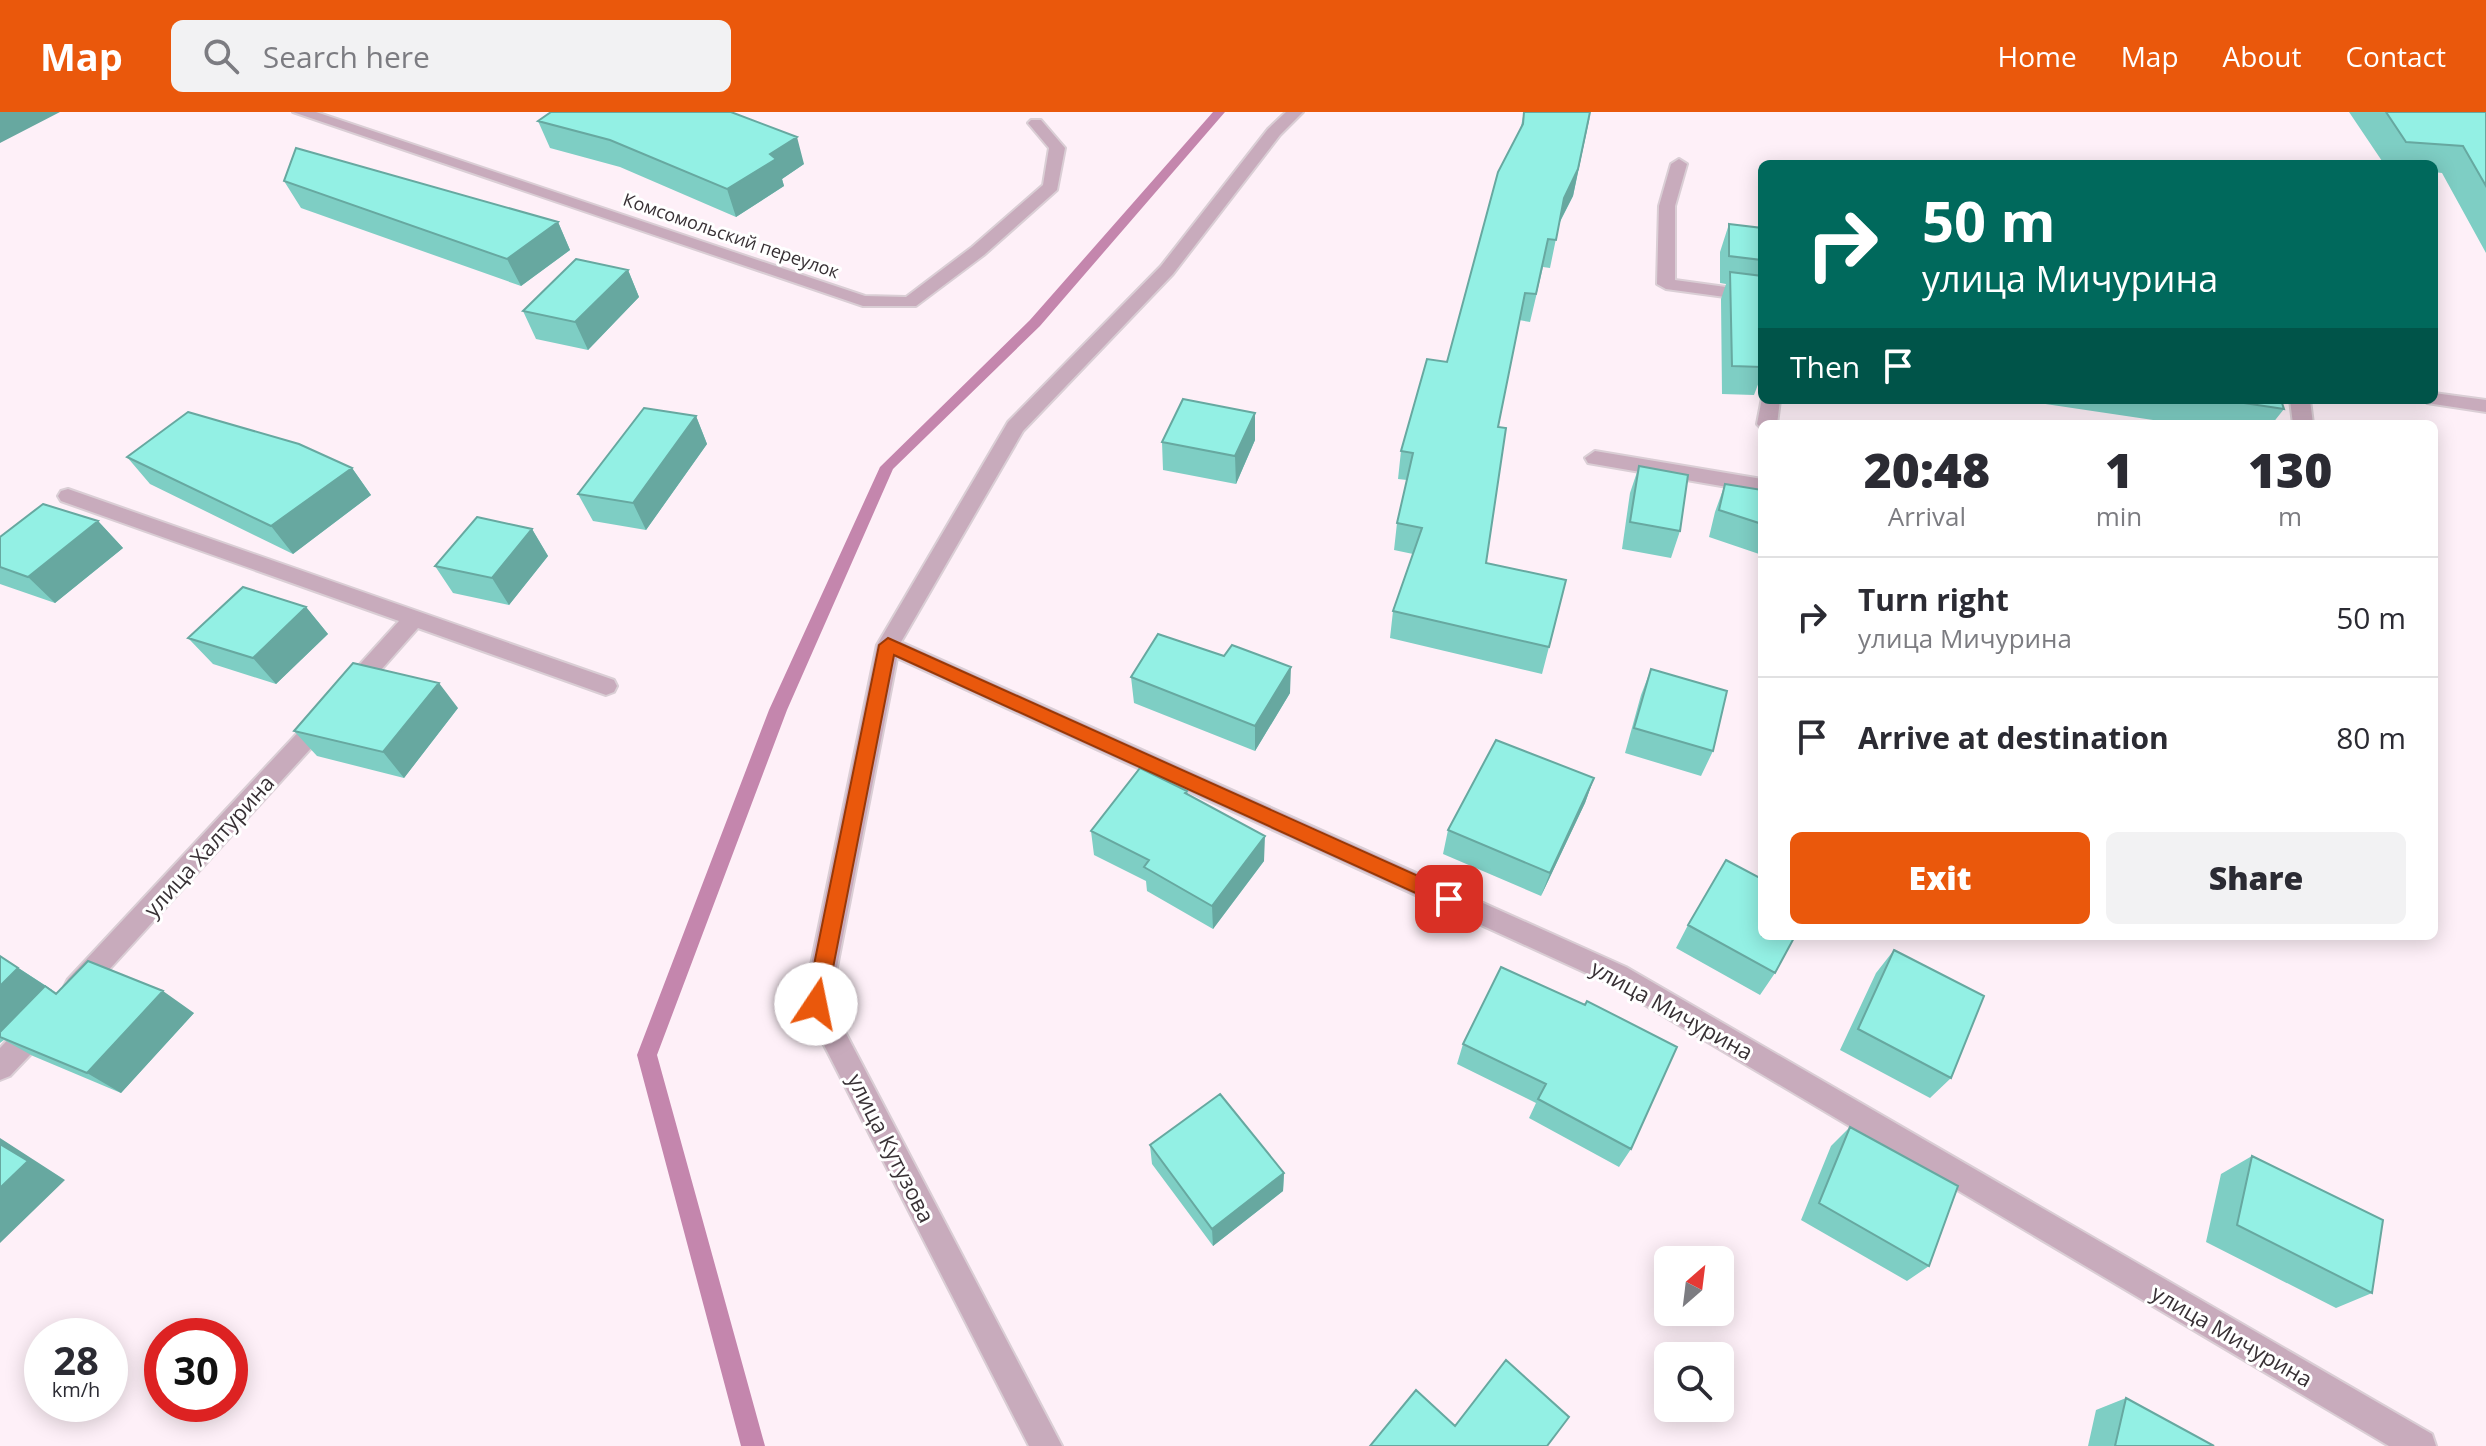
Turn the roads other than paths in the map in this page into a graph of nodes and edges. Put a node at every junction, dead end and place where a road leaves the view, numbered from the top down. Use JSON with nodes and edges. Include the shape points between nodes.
{"nodes":[{"id":1,"x":301,"y":112,"type":"edge"},
{"id":2,"x":1295,"y":112,"type":"edge"},
{"id":3,"x":1036,"y":123,"type":"dead end"},
{"id":4,"x":1679,"y":164,"type":"dead end"},
{"id":5,"x":1758,"y":296,"type":"edge"},
{"id":6,"x":2438,"y":400,"type":"edge"},
{"id":7,"x":2486,"y":406,"type":"edge"},
{"id":8,"x":1595,"y":458,"type":"dead end"},
{"id":9,"x":1758,"y":481,"type":"edge"},
{"id":10,"x":68,"y":496,"type":"dead end"},
{"id":11,"x":413,"y":620,"type":"junction"},
{"id":12,"x":888,"y":645,"type":"junction"},
{"id":13,"x":606,"y":686,"type":"dead end"},
{"id":14,"x":0,"y":1067,"type":"edge"},
{"id":15,"x":1046,"y":1446,"type":"edge"},
{"id":16,"x":2420,"y":1446,"type":"edge"}],
"edges":[{"from":1,"to":3,"type":"street","name":"Комсомольский переулок","via":[[863,301],[910,302],[1051,187],[1057,148]]},
{"from":2,"to":12,"type":"street","name":"улица Кутузова","via":[[1167,270],[1015,427]]},
{"from":4,"to":5,"type":"street","via":[[1667,206],[1666,284]]},
{"from":6,"to":7,"type":"street"},
{"from":8,"to":9,"type":"street"},
{"from":10,"to":11,"type":"street"},
{"from":11,"to":13,"type":"street"},
{"from":11,"to":14,"type":"street","name":"улица Халтурина"},
{"from":12,"to":15,"type":"street","name":"улица Кутузова","via":[[816,1004]]},
{"from":12,"to":16,"type":"street","name":"улица Мичурина","via":[[1617,975]]}]}
